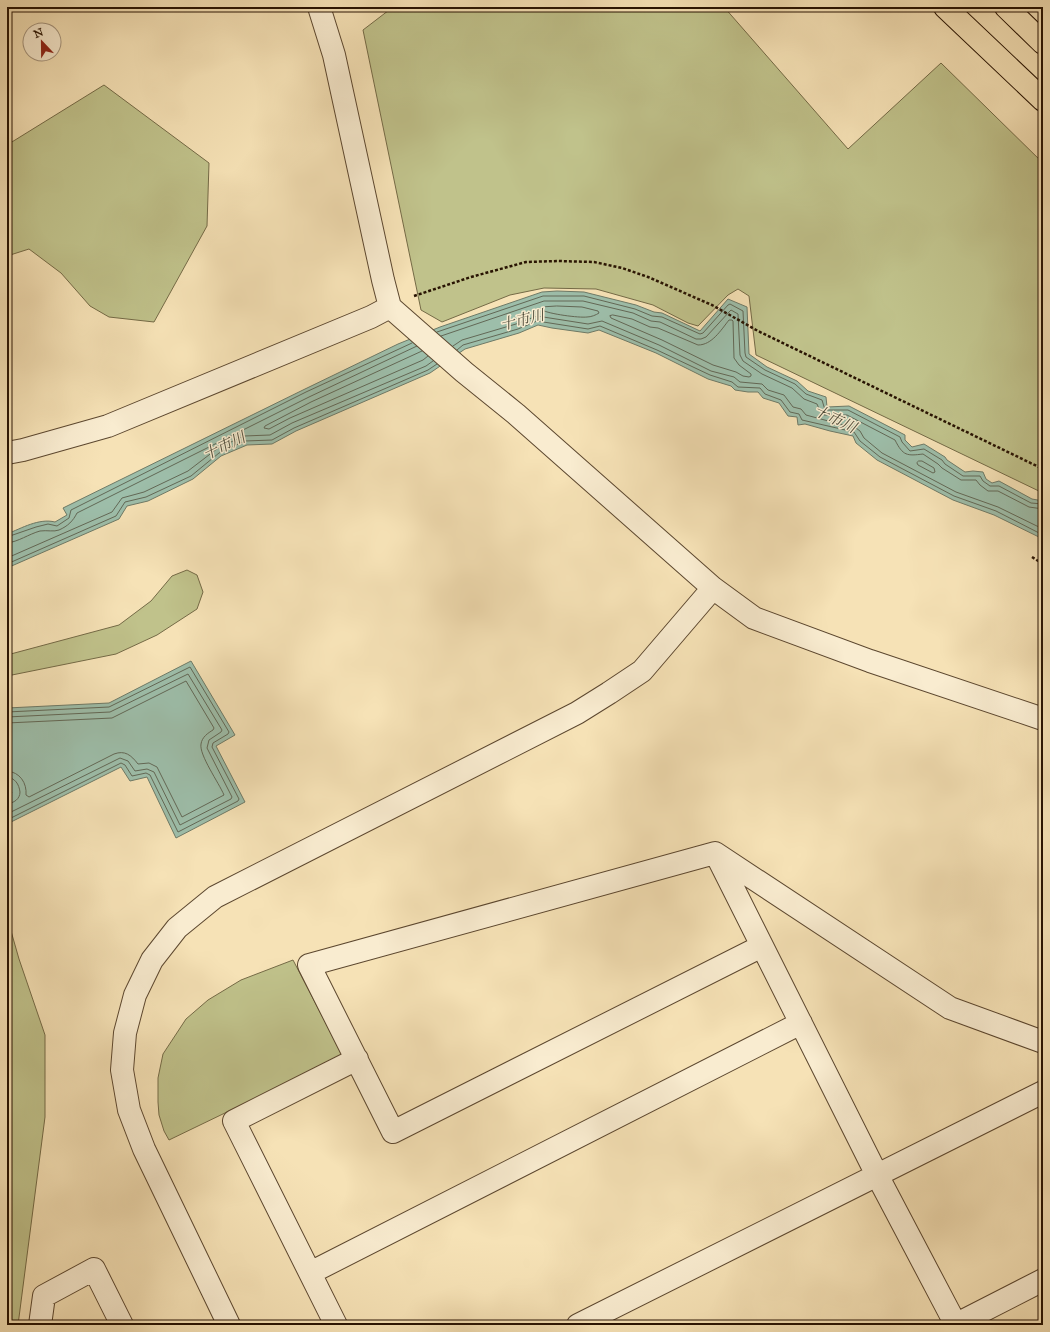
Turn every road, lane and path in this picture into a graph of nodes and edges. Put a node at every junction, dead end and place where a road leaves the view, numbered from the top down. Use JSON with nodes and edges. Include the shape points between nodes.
{"nodes":[{"id":1,"x":319,"y":7,"type":"edge"},
{"id":2,"x":946,"y":7,"type":"edge"},
{"id":3,"x":1006,"y":7,"type":"edge"},
{"id":4,"x":1043,"y":43,"type":"edge"},
{"id":5,"x":1043,"y":100,"type":"edge"},
{"id":6,"x":398,"y":314,"type":"junction"},
{"id":7,"x":7,"y":453,"type":"edge"},
{"id":8,"x":1043,"y":469,"type":"edge"},
{"id":9,"x":1032,"y":557,"type":"dead end"},
{"id":10,"x":1043,"y":564,"type":"edge"},
{"id":11,"x":713,"y":588,"type":"junction"},
{"id":12,"x":1043,"y":719,"type":"edge"},
{"id":13,"x":715,"y":853,"type":"junction"},
{"id":14,"x":762,"y":946,"type":"junction"},
{"id":15,"x":801,"y":1023,"type":"junction"},
{"id":16,"x":1043,"y":1042,"type":"edge"},
{"id":17,"x":357,"y":1059,"type":"junction"},
{"id":18,"x":1043,"y":1092,"type":"edge"},
{"id":19,"x":877,"y":1175,"type":"junction"},
{"id":20,"x":310,"y":1273,"type":"junction"},
{"id":21,"x":1043,"y":1280,"type":"edge"},
{"id":22,"x":40,"y":1325,"type":"edge"},
{"id":23,"x":122,"y":1325,"type":"edge"},
{"id":24,"x":229,"y":1325,"type":"edge"},
{"id":25,"x":336,"y":1325,"type":"edge"},
{"id":26,"x":578,"y":1325,"type":"edge"},
{"id":27,"x":955,"y":1325,"type":"edge"}],
"edges":[{"from":1,"to":6,"type":"street","via":[[334,55],[383,280]]},
{"from":2,"to":5,"type":"main road"},
{"from":3,"to":4,"type":"main road"},
{"from":6,"to":7,"type":"street","via":[[371,317],[108,426]]},
{"from":6,"to":8,"type":"path","via":[[422,293],[526,262],[594,262],[622,268],[712,305],[758,331]]},
{"from":6,"to":11,"type":"street"},
{"from":9,"to":10,"type":"path"},
{"from":11,"to":12,"type":"street","via":[[754,618],[870,661]]},
{"from":11,"to":24,"type":"street","via":[[642,671],[609,693],[577,713],[215,897],[178,928],[152,960],[135,995],[125,1033],[122,1070],[129,1110],[144,1149]]},
{"from":13,"to":14,"type":"street"},
{"from":13,"to":16,"type":"street","via":[[950,1008]]},
{"from":13,"to":17,"type":"street","via":[[310,965]]},
{"from":14,"to":15,"type":"street"},
{"from":14,"to":17,"type":"street","via":[[393,1132]]},
{"from":15,"to":19,"type":"street"},
{"from":15,"to":20,"type":"street"},
{"from":17,"to":20,"type":"street","via":[[234,1121]]},
{"from":18,"to":19,"type":"street"},
{"from":19,"to":26,"type":"street"},
{"from":19,"to":27,"type":"street"},
{"from":20,"to":25,"type":"street"},
{"from":21,"to":27,"type":"street"},
{"from":22,"to":23,"type":"street","via":[[44,1296],[94,1269]]}]}
